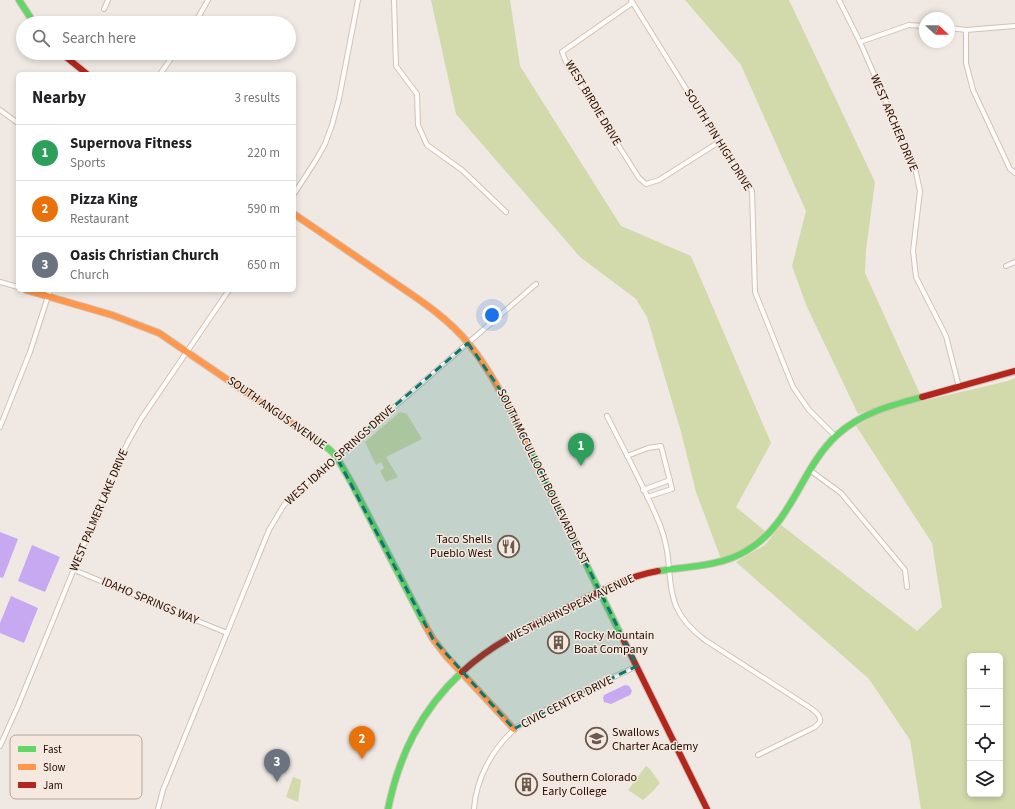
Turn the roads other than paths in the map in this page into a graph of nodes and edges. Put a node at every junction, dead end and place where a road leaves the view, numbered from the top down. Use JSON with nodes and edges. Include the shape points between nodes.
{"nodes":[{"id":1,"x":19,"y":0,"type":"edge"},
{"id":2,"x":108,"y":0,"type":"edge"},
{"id":3,"x":208,"y":0,"type":"edge"},
{"id":4,"x":358,"y":0,"type":"edge"},
{"id":5,"x":394,"y":0,"type":"edge"},
{"id":6,"x":839,"y":0,"type":"edge"},
{"id":7,"x":632,"y":2,"type":"edge"},
{"id":8,"x":104,"y":9,"type":"dead end"},
{"id":9,"x":29,"y":16,"type":"edge"},
{"id":10,"x":199,"y":16,"type":"edge"},
{"id":11,"x":919,"y":26,"type":"edge"},
{"id":12,"x":1015,"y":26,"type":"edge"},
{"id":13,"x":955,"y":29,"type":"edge"},
{"id":14,"x":966,"y":30,"type":"junction"},
{"id":15,"x":860,"y":42,"type":"junction"},
{"id":16,"x":70,"y":60,"type":"edge"},
{"id":17,"x":170,"y":60,"type":"edge"},
{"id":18,"x":85,"y":72,"type":"edge"},
{"id":19,"x":161,"y":72,"type":"edge"},
{"id":20,"x":0,"y":110,"type":"edge"},
{"id":21,"x":16,"y":122,"type":"edge"},
{"id":22,"x":719,"y":142,"type":"junction"},
{"id":23,"x":1015,"y":172,"type":"edge"},
{"id":24,"x":296,"y":191,"type":"edge"},
{"id":25,"x":506,"y":212,"type":"dead end"},
{"id":26,"x":296,"y":215,"type":"edge"},
{"id":27,"x":1015,"y":262,"type":"edge"},
{"id":28,"x":1006,"y":266,"type":"dead end"},
{"id":29,"x":0,"y":282,"type":"edge"},
{"id":30,"x":536,"y":284,"type":"dead end"},
{"id":31,"x":16,"y":286,"type":"edge"},
{"id":32,"x":32,"y":292,"type":"edge"},
{"id":33,"x":49,"y":292,"type":"edge"},
{"id":34,"x":227,"y":292,"type":"edge"},
{"id":35,"x":48,"y":297,"type":"junction"},
{"id":36,"x":468,"y":343,"type":"junction"},
{"id":37,"x":187,"y":351,"type":"junction"},
{"id":38,"x":1015,"y":371,"type":"edge"},
{"id":39,"x":959,"y":387,"type":"junction"},
{"id":40,"x":607,"y":416,"type":"dead end"},
{"id":41,"x":0,"y":427,"type":"edge"},
{"id":42,"x":836,"y":437,"type":"junction"},
{"id":43,"x":336,"y":456,"type":"junction"},
{"id":44,"x":627,"y":456,"type":"junction"},
{"id":45,"x":811,"y":471,"type":"junction"},
{"id":46,"x":670,"y":480,"type":"junction"},
{"id":47,"x":643,"y":490,"type":"junction"},
{"id":48,"x":647,"y":497,"type":"junction"},
{"id":49,"x":74,"y":570,"type":"junction"},
{"id":50,"x":669,"y":570,"type":"junction"},
{"id":51,"x":907,"y":587,"type":"dead end"},
{"id":52,"x":600,"y":592,"type":"junction"},
{"id":53,"x":227,"y":633,"type":"junction"},
{"id":54,"x":637,"y":666,"type":"junction"},
{"id":55,"x":461,"y":671,"type":"junction"},
{"id":56,"x":514,"y":729,"type":"junction"},
{"id":57,"x":0,"y":746,"type":"edge"},
{"id":58,"x":758,"y":755,"type":"dead end"},
{"id":59,"x":158,"y":809,"type":"edge"},
{"id":60,"x":388,"y":809,"type":"edge"},
{"id":61,"x":474,"y":809,"type":"edge"},
{"id":62,"x":707,"y":809,"type":"edge"}],
"edges":[{"from":1,"to":9,"type":"street"},
{"from":2,"to":8,"type":"street"},
{"from":3,"to":10,"type":"street"},
{"from":4,"to":24,"type":"street","via":[[332,125],[316,160]]},
{"from":5,"to":25,"type":"street","via":[[396,66],[417,94],[418,124],[427,145],[462,170]]},
{"from":6,"to":15,"type":"street","name":"WEST ARCHER DRIVE"},
{"from":7,"to":22,"type":"street","name":"SOUTH PIN HIGH DRIVE"},
{"from":7,"to":22,"type":"street","name":"WEST BIRDIE DRIVE","via":[[562,52],[567,64],[639,178],[646,184],[659,180]]},
{"from":11,"to":15,"type":"street","via":[[909,25]]},
{"from":12,"to":14,"type":"street"},
{"from":13,"to":14,"type":"street"},
{"from":14,"to":23,"type":"street","via":[[966,63],[973,90],[1010,169]]},
{"from":15,"to":39,"type":"street","name":"WEST ARCHER DRIVE","via":[[915,168],[920,191],[913,251],[916,277],[946,336]]},
{"from":16,"to":18,"type":"street"},
{"from":17,"to":19,"type":"street"},
{"from":20,"to":21,"type":"street"},
{"from":22,"to":42,"type":"street","name":"SOUTH PIN HIGH DRIVE","via":[[752,191],[755,292],[793,387],[809,410]]},
{"from":26,"to":36,"type":"street","name":"SOUTH MCCULLOCH BOULEVARD EAST","via":[[428,306]]},
{"from":27,"to":28,"type":"street"},
{"from":29,"to":31,"type":"street"},
{"from":30,"to":36,"type":"street","name":"WEST IDAHO SPRINGS DRIVE"},
{"from":32,"to":35,"type":"street","name":"SOUTH ANGUS AVENUE"},
{"from":33,"to":35,"type":"street"},
{"from":34,"to":37,"type":"street","name":"WEST PALMER LAKE DRIVE"},
{"from":35,"to":37,"type":"street","name":"SOUTH ANGUS AVENUE","via":[[142,326],[159,333]]},
{"from":35,"to":41,"type":"street","via":[[30,352]]},
{"from":36,"to":43,"type":"street","name":"WEST IDAHO SPRINGS DRIVE"},
{"from":36,"to":52,"type":"street","name":"SOUTH MCCULLOCH BOULEVARD EAST","via":[[499,388]]},
{"from":37,"to":43,"type":"street","name":"SOUTH ANGUS AVENUE"},
{"from":37,"to":49,"type":"street","name":"WEST PALMER LAKE DRIVE","via":[[128,442]]},
{"from":38,"to":39,"type":"street","name":"WEST HAHNS PEAK AVENUE"},
{"from":39,"to":42,"type":"street","name":"WEST HAHNS PEAK AVENUE","via":[[877,410],[851,424]]},
{"from":40,"to":44,"type":"street"},
{"from":42,"to":45,"type":"street","name":"WEST HAHNS PEAK AVENUE"},
{"from":43,"to":53,"type":"street","name":"WEST IDAHO SPRINGS DRIVE","via":[[302,486],[277,514]]},
{"from":43,"to":55,"type":"street","name":"SOUTH ANGUS AVENUE","via":[[430,634]]},
{"from":44,"to":46,"type":"street","via":[[661,446]]},
{"from":44,"to":47,"type":"street"},
{"from":45,"to":50,"type":"street","name":"WEST HAHNS PEAK AVENUE","via":[[786,513],[770,534],[756,546],[732,559],[716,564]]},
{"from":45,"to":51,"type":"street","via":[[841,494],[905,570]]},
{"from":46,"to":47,"type":"street"},
{"from":46,"to":48,"type":"street","via":[[672,489]]},
{"from":47,"to":48,"type":"street"},
{"from":48,"to":50,"type":"street","via":[[663,535]]},
{"from":49,"to":53,"type":"street","name":"IDAHO SPRINGS WAY"},
{"from":49,"to":57,"type":"street","name":"WEST PALMER LAKE DRIVE"},
{"from":50,"to":52,"type":"street","name":"WEST HAHNS PEAK AVENUE","via":[[638,575]]},
{"from":50,"to":58,"type":"street","via":[[675,605],[693,630],[820,718],[820,722],[814,727]]},
{"from":52,"to":54,"type":"street","name":"SOUTH MCCULLOCH BOULEVARD EAST"},
{"from":52,"to":55,"type":"street","name":"WEST HAHNS PEAK AVENUE","via":[[501,642]]},
{"from":53,"to":59,"type":"street","name":"WEST IDAHO SPRINGS DRIVE"},
{"from":54,"to":56,"type":"street","name":"CIVIC CENTER DRIVE","via":[[562,702]]},
{"from":54,"to":62,"type":"street","name":"SOUTH MCCULLOCH BOULEVARD EAST"},
{"from":55,"to":56,"type":"street","name":"SOUTH ANGUS AVENUE"},
{"from":55,"to":60,"type":"street","name":"WEST HAHNS PEAK AVENUE","via":[[434,701],[413,735],[396,773]]},
{"from":56,"to":61,"type":"street","name":"CIVIC CENTER DRIVE","via":[[489,762]]}]}
